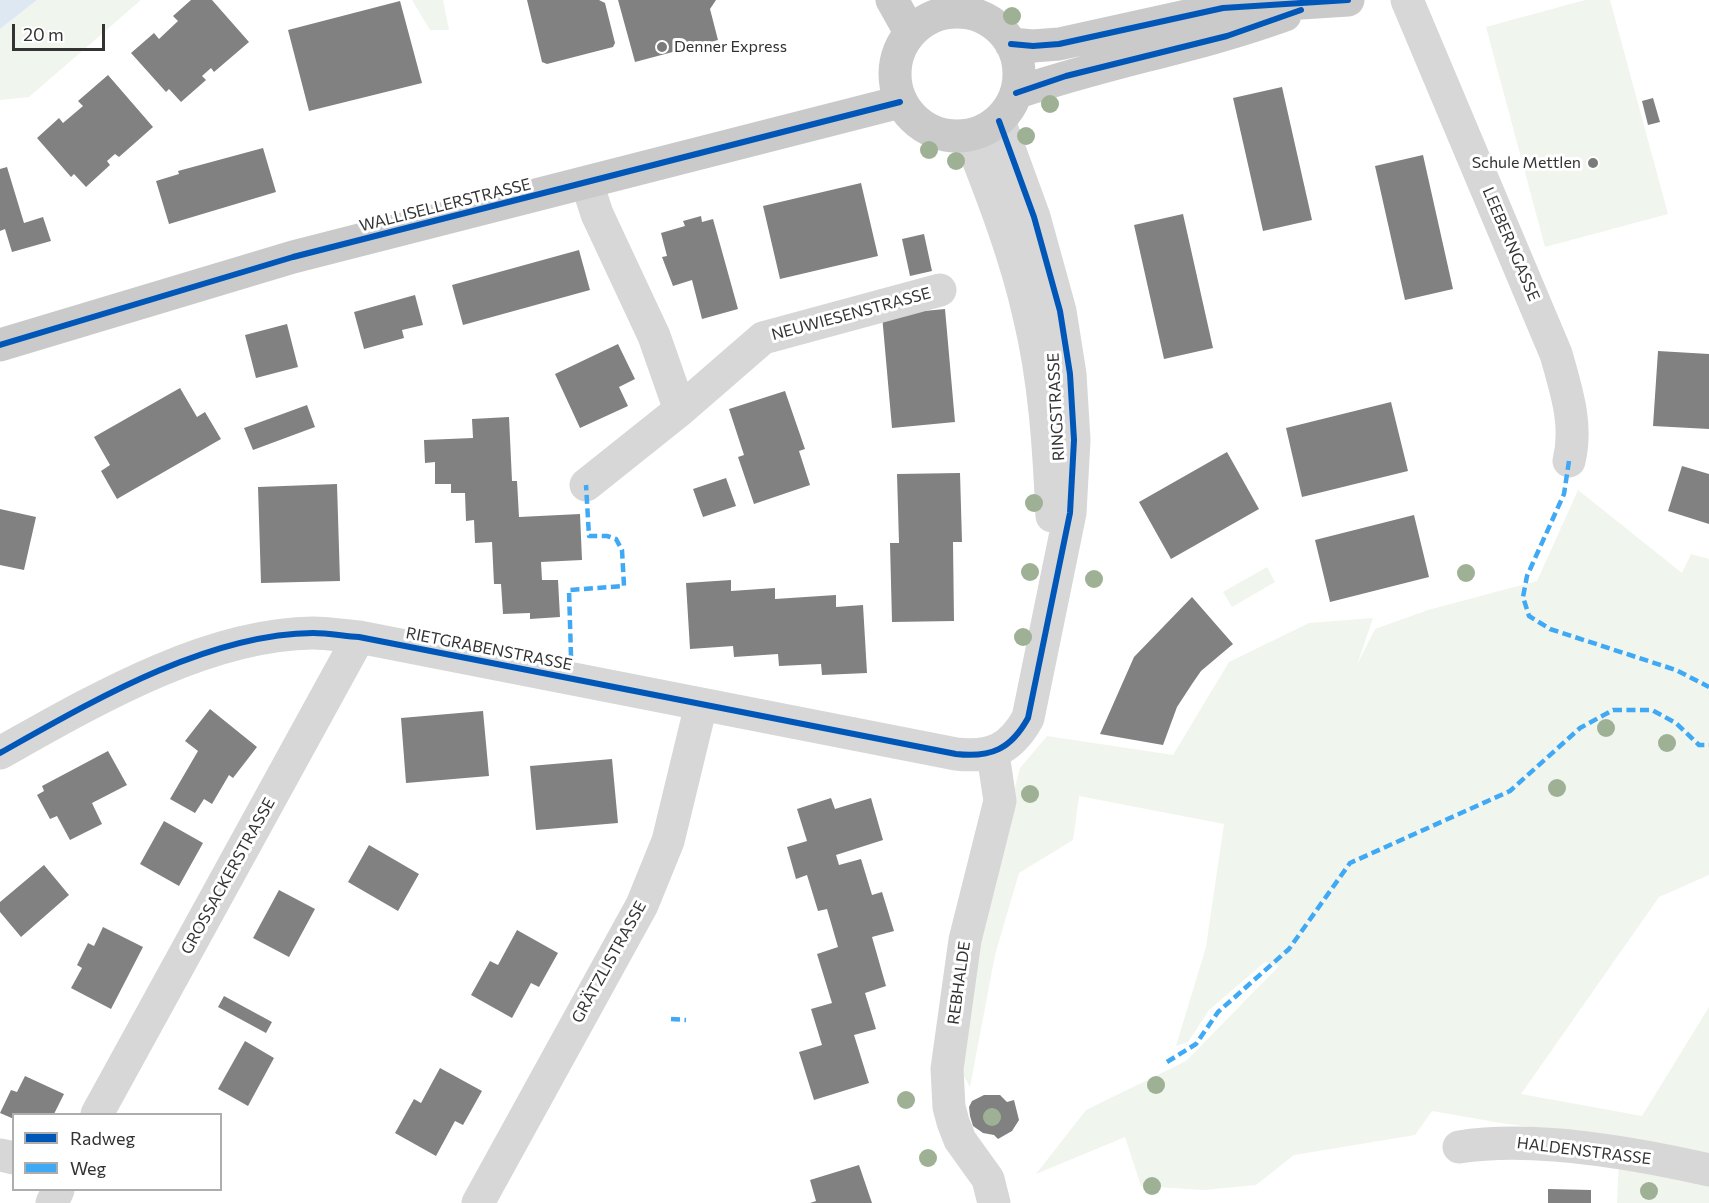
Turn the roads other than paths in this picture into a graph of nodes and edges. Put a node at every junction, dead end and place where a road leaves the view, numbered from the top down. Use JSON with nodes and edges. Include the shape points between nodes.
{"nodes":[{"id":1,"x":892,"y":0,"type":"edge"},
{"id":2,"x":1348,"y":0,"type":"edge"},
{"id":3,"x":1407,"y":0,"type":"edge"},
{"id":4,"x":1316,"y":4,"type":"junction"},
{"id":5,"x":935,"y":7,"type":"edge"},
{"id":6,"x":910,"y":32,"type":"junction"},
{"id":7,"x":1011,"y":44,"type":"junction"},
{"id":8,"x":1016,"y":93,"type":"junction"},
{"id":9,"x":900,"y":102,"type":"junction"},
{"id":10,"x":999,"y":121,"type":"junction"},
{"id":11,"x":969,"y":136,"type":"junction"},
{"id":12,"x":587,"y":183,"type":"junction"},
{"id":13,"x":940,"y":290,"type":"dead end"},
{"id":14,"x":0,"y":345,"type":"edge"},
{"id":15,"x":680,"y":410,"type":"junction"},
{"id":16,"x":1569,"y":461,"type":"dead end"},
{"id":17,"x":586,"y":484,"type":"dead end"},
{"id":18,"x":1054,"y":581,"type":"junction"},
{"id":19,"x":359,"y":638,"type":"junction"},
{"id":20,"x":701,"y":705,"type":"junction"},
{"id":21,"x":0,"y":753,"type":"edge"},
{"id":22,"x":993,"y":754,"type":"junction"},
{"id":23,"x":98,"y":1113,"type":"edge"},
{"id":24,"x":1459,"y":1147,"type":"dead end"},
{"id":25,"x":1709,"y":1170,"type":"edge"},
{"id":26,"x":478,"y":1203,"type":"edge"},
{"id":27,"x":994,"y":1203,"type":"edge"}],
"edges":[{"from":1,"to":6,"type":"main road"},
{"from":2,"to":4,"type":"main road"},
{"from":3,"to":16,"type":"street","name":"LEEBERNGASSE","via":[[1556,354],[1571,405],[1574,442]]},
{"from":4,"to":7,"type":"main road","via":[[1223,9],[1059,44]]},
{"from":4,"to":8,"type":"main road","via":[[1227,36],[1066,76]]},
{"from":5,"to":6,"type":"main road"},
{"from":5,"to":7,"type":"main road","via":[[989,20]]},
{"from":6,"to":9,"type":"main road","via":[[895,65]]},
{"from":7,"to":8,"type":"main road","via":[[1018,59]]},
{"from":8,"to":10,"type":"main road"},
{"from":9,"to":11,"type":"main road","via":[[928,131],[948,137]]},
{"from":9,"to":12,"type":"main road","name":"WALLISELLERSTRASSE"},
{"from":10,"to":11,"type":"main road"},
{"from":10,"to":18,"type":"street","name":"RINGSTRASSE","via":[[1047,264],[1060,311],[1070,374],[1074,440],[1070,513]]},
{"from":11,"to":18,"type":"street","name":"RINGSTRASSE","via":[[1004,228],[1030,317],[1048,440]]},
{"from":12,"to":14,"type":"main road","name":"WALLISELLERSTRASSE","via":[[293,256]]},
{"from":12,"to":15,"type":"street","via":[[597,214],[654,336]]},
{"from":13,"to":15,"type":"street","name":"NEUWIESENSTRASSE","via":[[763,338]]},
{"from":15,"to":17,"type":"street","name":"NEUWIESENSTRASSE"},
{"from":18,"to":22,"type":"street","name":"RINGSTRASSE","via":[[1028,718],[1013,741]]},
{"from":19,"to":20,"type":"street","name":"RIETGRABENSTRASSE"},
{"from":19,"to":21,"type":"street","name":"RIETGRABENSTRASSE","via":[[314,633],[273,636],[207,653],[61,719]]},
{"from":19,"to":23,"type":"street","name":"GROSSACKERSTRASSE"},
{"from":20,"to":22,"type":"street","name":"RIETGRABENSTRASSE","via":[[956,754]]},
{"from":20,"to":26,"type":"street","name":"GRÄTZLISTRASSE","via":[[668,841],[642,904]]},
{"from":22,"to":27,"type":"street","name":"REBHALDE","via":[[1000,801],[965,940],[947,1069],[953,1122],[960,1140],[988,1179]]},
{"from":24,"to":25,"type":"street","name":"HALDENSTRASSE","via":[[1497,1141],[1532,1142]]}]}
